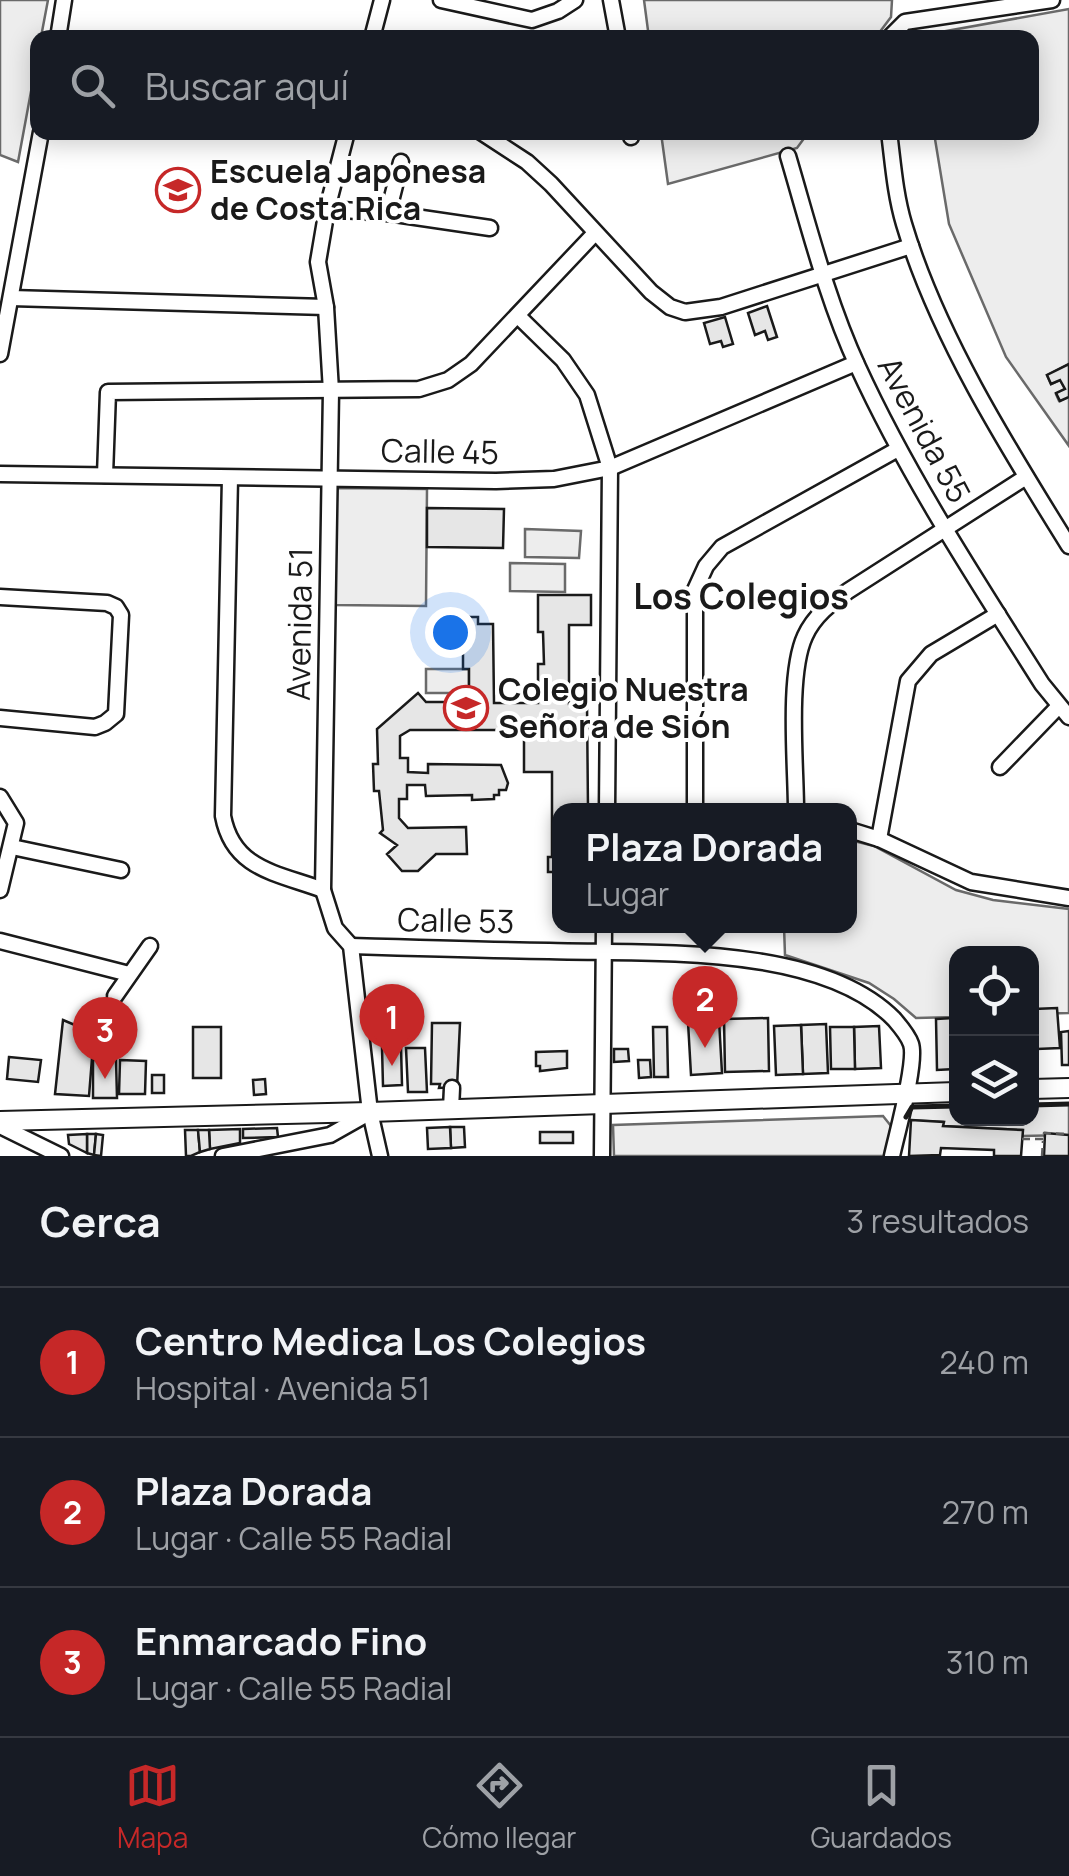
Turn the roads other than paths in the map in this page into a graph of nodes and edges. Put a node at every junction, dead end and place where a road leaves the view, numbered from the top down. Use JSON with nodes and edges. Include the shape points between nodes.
{"nodes":[{"id":1,"x":64,"y":0,"type":"edge"},
{"id":2,"x":382,"y":0,"type":"edge"},
{"id":3,"x":441,"y":0,"type":"edge"},
{"id":4,"x":552,"y":0,"type":"edge"},
{"id":5,"x":575,"y":0,"type":"edge"},
{"id":6,"x":611,"y":0,"type":"edge"},
{"id":7,"x":1052,"y":0,"type":"edge"},
{"id":8,"x":543,"y":16,"type":"junction"},
{"id":9,"x":59,"y":30,"type":"edge"},
{"id":10,"x":374,"y":30,"type":"edge"},
{"id":11,"x":617,"y":30,"type":"edge"},
{"id":12,"x":895,"y":30,"type":"edge"},
{"id":13,"x":40,"y":140,"type":"edge"},
{"id":14,"x":345,"y":140,"type":"edge"},
{"id":15,"x":492,"y":140,"type":"edge"},
{"id":16,"x":891,"y":140,"type":"edge"},
{"id":17,"x":788,"y":156,"type":"dead end"},
{"id":18,"x":401,"y":162,"type":"dead end"},
{"id":19,"x":327,"y":209,"type":"junction"},
{"id":20,"x":388,"y":213,"type":"junction"},
{"id":21,"x":490,"y":228,"type":"dead end"},
{"id":22,"x":595,"y":234,"type":"junction"},
{"id":23,"x":911,"y":246,"type":"junction"},
{"id":24,"x":822,"y":272,"type":"junction"},
{"id":25,"x":11,"y":298,"type":"junction"},
{"id":26,"x":326,"y":307,"type":"junction"},
{"id":27,"x":518,"y":316,"type":"junction"},
{"id":28,"x":2,"y":329,"type":"edge"},
{"id":29,"x":0,"y":354,"type":"edge"},
{"id":30,"x":856,"y":364,"type":"junction"},
{"id":31,"x":331,"y":391,"type":"junction"},
{"id":32,"x":898,"y":449,"type":"junction"},
{"id":33,"x":610,"y":468,"type":"junction"},
{"id":34,"x":0,"y":474,"type":"edge"},
{"id":35,"x":105,"y":475,"type":"junction"},
{"id":36,"x":1026,"y":477,"type":"junction"},
{"id":37,"x":230,"y":478,"type":"junction"},
{"id":38,"x":330,"y":478,"type":"junction"},
{"id":39,"x":946,"y":529,"type":"junction"},
{"id":40,"x":1069,"y":546,"type":"edge"},
{"id":41,"x":0,"y":597,"type":"edge"},
{"id":42,"x":998,"y":614,"type":"junction"},
{"id":43,"x":1064,"y":712,"type":"edge"},
{"id":44,"x":0,"y":718,"type":"edge"},
{"id":45,"x":1000,"y":767,"type":"dead end"},
{"id":46,"x":0,"y":797,"type":"edge"},
{"id":47,"x":607,"y":803,"type":"edge"},
{"id":48,"x":695,"y":803,"type":"edge"},
{"id":49,"x":796,"y":803,"type":"edge"},
{"id":50,"x":857,"y":832,"type":"edge"},
{"id":51,"x":879,"y":839,"type":"junction"},
{"id":52,"x":12,"y":847,"type":"junction"},
{"id":53,"x":121,"y":870,"type":"dead end"},
{"id":54,"x":0,"y":890,"type":"edge"},
{"id":55,"x":323,"y":890,"type":"junction"},
{"id":56,"x":1069,"y":898,"type":"edge"},
{"id":57,"x":604,"y":933,"type":"edge"},
{"id":58,"x":0,"y":941,"type":"edge"},
{"id":59,"x":150,"y":946,"type":"dead end"},
{"id":60,"x":350,"y":946,"type":"junction"},
{"id":61,"x":604,"y":952,"type":"junction"},
{"id":62,"x":129,"y":974,"type":"junction"},
{"id":63,"x":115,"y":996,"type":"dead end"},
{"id":64,"x":452,"y":1088,"type":"dead end"},
{"id":65,"x":1069,"y":1088,"type":"edge"},
{"id":66,"x":1039,"y":1089,"type":"edge"},
{"id":67,"x":949,"y":1092,"type":"edge"},
{"id":68,"x":904,"y":1094,"type":"junction"},
{"id":69,"x":602,"y":1104,"type":"junction"},
{"id":70,"x":451,"y":1109,"type":"junction"},
{"id":71,"x":370,"y":1112,"type":"junction"},
{"id":72,"x":0,"y":1124,"type":"edge"},
{"id":73,"x":61,"y":1156,"type":"edge"},
{"id":74,"x":223,"y":1156,"type":"edge"},
{"id":75,"x":380,"y":1156,"type":"edge"},
{"id":76,"x":602,"y":1156,"type":"edge"},
{"id":77,"x":892,"y":1156,"type":"edge"}],
"edges":[{"from":1,"to":9,"type":"street"},
{"from":2,"to":10,"type":"street"},
{"from":3,"to":8,"type":"street","via":[[532,20]]},
{"from":4,"to":8,"type":"street"},
{"from":5,"to":8,"type":"street"},
{"from":6,"to":11,"type":"street"},
{"from":7,"to":12,"type":"street","via":[[905,22]]},
{"from":13,"to":25,"type":"street"},
{"from":14,"to":19,"type":"street","name":"Avenida 51"},
{"from":15,"to":22,"type":"street","via":[[539,173]]},
{"from":16,"to":23,"type":"street"},
{"from":17,"to":24,"type":"street","name":"Avenida 55"},
{"from":18,"to":20,"type":"street"},
{"from":19,"to":20,"type":"street"},
{"from":19,"to":26,"type":"street","name":"Avenida 51","via":[[318,262]]},
{"from":20,"to":21,"type":"street"},
{"from":22,"to":24,"type":"street","via":[[651,292],[686,312],[721,307]]},
{"from":22,"to":27,"type":"street"},
{"from":23,"to":24,"type":"street"},
{"from":23,"to":36,"type":"street","via":[[981,401]]},
{"from":24,"to":30,"type":"street","name":"Avenida 55"},
{"from":25,"to":26,"type":"street"},
{"from":25,"to":28,"type":"street"},
{"from":26,"to":31,"type":"street","name":"Avenida 51"},
{"from":27,"to":31,"type":"street","via":[[448,380],[420,389]]},
{"from":27,"to":33,"type":"street","via":[[587,394]]},
{"from":28,"to":29,"type":"street"},
{"from":30,"to":32,"type":"street","name":"Avenida 55"},
{"from":30,"to":33,"type":"street","name":"Calle 45"},
{"from":31,"to":35,"type":"street","via":[[108,392]]},
{"from":31,"to":38,"type":"street","name":"Avenida 51"},
{"from":32,"to":39,"type":"street","name":"Avenida 55"},
{"from":32,"to":48,"type":"street","via":[[722,547],[706,566],[695,590]]},
{"from":33,"to":38,"type":"street","name":"Calle 45","via":[[554,479]]},
{"from":33,"to":47,"type":"street"},
{"from":34,"to":35,"type":"street","name":"Calle 45"},
{"from":35,"to":37,"type":"street","name":"Calle 45"},
{"from":36,"to":39,"type":"street"},
{"from":36,"to":40,"type":"street"},
{"from":37,"to":38,"type":"street","name":"Calle 45"},
{"from":37,"to":55,"type":"street","via":[[222,816],[233,846],[252,864]]},
{"from":38,"to":55,"type":"street","name":"Avenida 51"},
{"from":39,"to":42,"type":"street","name":"Avenida 55"},
{"from":39,"to":49,"type":"street","via":[[823,609],[804,636],[796,670]]},
{"from":41,"to":44,"type":"street","via":[[107,603],[121,615],[116,714],[106,724]]},
{"from":42,"to":43,"type":"street","name":"Avenida 55"},
{"from":42,"to":51,"type":"street","via":[[930,654],[908,681]]},
{"from":43,"to":45,"type":"street"},
{"from":46,"to":52,"type":"street","via":[[16,823]]},
{"from":50,"to":51,"type":"street"},
{"from":51,"to":56,"type":"street","via":[[970,882]]},
{"from":52,"to":53,"type":"street"},
{"from":52,"to":54,"type":"street"},
{"from":55,"to":60,"type":"street","name":"Avenida 51","via":[[335,928]]},
{"from":57,"to":61,"type":"street"},
{"from":58,"to":62,"type":"street"},
{"from":59,"to":62,"type":"street"},
{"from":60,"to":61,"type":"street","name":"Calle 53"},
{"from":60,"to":71,"type":"street","name":"Avenida 51"},
{"from":61,"to":68,"type":"street","name":"Calle 53","via":[[782,966],[848,987],[868,997],[912,1045]]},
{"from":61,"to":69,"type":"street"},
{"from":62,"to":63,"type":"street"},
{"from":64,"to":70,"type":"street"},
{"from":65,"to":66,"type":"main road"},
{"from":67,"to":68,"type":"main road"},
{"from":68,"to":69,"type":"main road"},
{"from":68,"to":77,"type":"street"},
{"from":69,"to":70,"type":"main road"},
{"from":69,"to":76,"type":"street"},
{"from":70,"to":71,"type":"main road"},
{"from":71,"to":72,"type":"main road"},
{"from":71,"to":74,"type":"street","via":[[330,1136]]},
{"from":71,"to":75,"type":"street","name":"Avenida 51"},
{"from":72,"to":73,"type":"street"}]}
